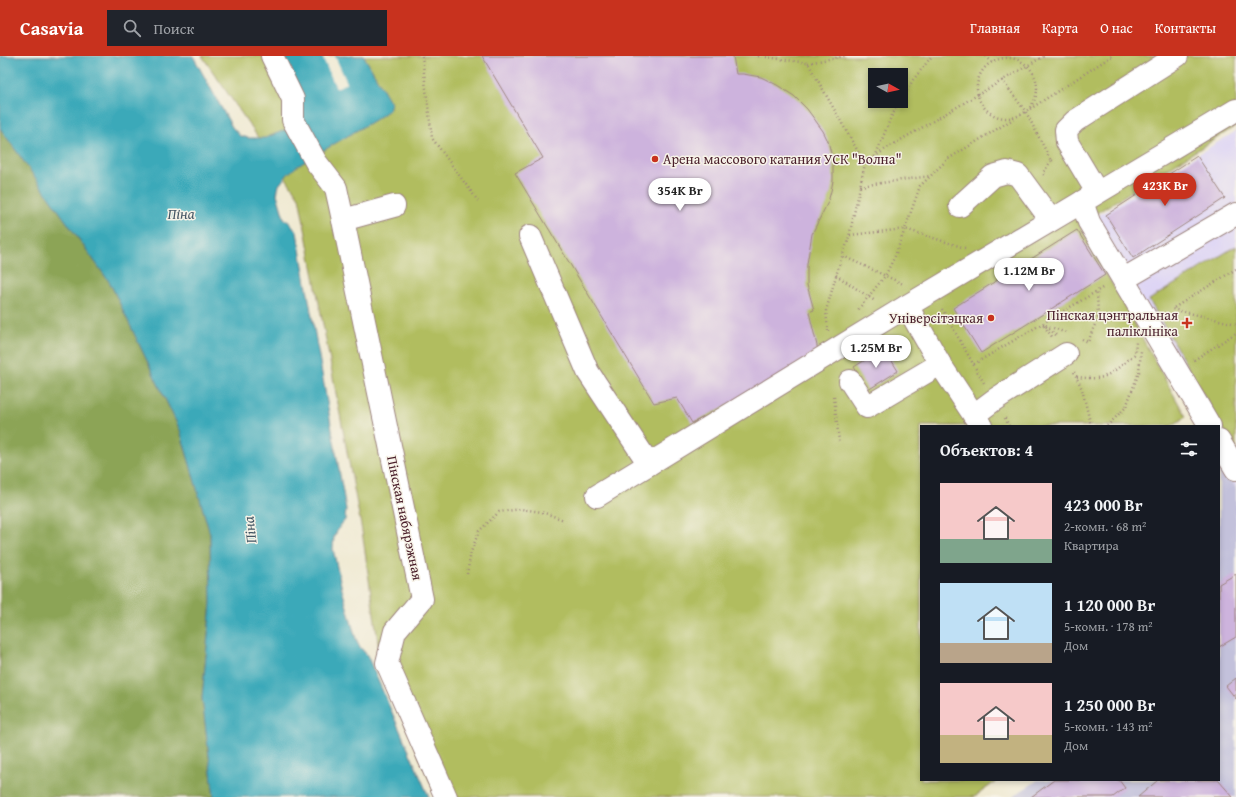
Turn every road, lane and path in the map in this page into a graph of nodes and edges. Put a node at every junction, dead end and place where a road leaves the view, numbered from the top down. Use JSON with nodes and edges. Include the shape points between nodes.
{"nodes":[{"id":1,"x":272,"y":56,"type":"edge"},
{"id":2,"x":422,"y":56,"type":"edge"},
{"id":3,"x":758,"y":56,"type":"edge"},
{"id":4,"x":845,"y":56,"type":"edge"},
{"id":5,"x":932,"y":56,"type":"edge"},
{"id":6,"x":986,"y":56,"type":"edge"},
{"id":7,"x":1044,"y":56,"type":"edge"},
{"id":8,"x":1112,"y":56,"type":"edge"},
{"id":9,"x":1177,"y":56,"type":"edge"},
{"id":10,"x":992,"y":62,"type":"junction"},
{"id":11,"x":808,"y":63,"type":"junction"},
{"id":12,"x":1028,"y":66,"type":"junction"},
{"id":13,"x":1002,"y":80,"type":"junction"},
{"id":14,"x":908,"y":89,"type":"edge"},
{"id":15,"x":977,"y":95,"type":"junction"},
{"id":16,"x":897,"y":108,"type":"edge"},
{"id":17,"x":1236,"y":110,"type":"edge"},
{"id":18,"x":1026,"y":112,"type":"junction"},
{"id":19,"x":875,"y":157,"type":"junction"},
{"id":20,"x":1056,"y":158,"type":"dead end"},
{"id":21,"x":865,"y":164,"type":"junction"},
{"id":22,"x":930,"y":176,"type":"dead end"},
{"id":23,"x":860,"y":186,"type":"junction"},
{"id":24,"x":1090,"y":197,"type":"junction"},
{"id":25,"x":478,"y":201,"type":"dead end"},
{"id":26,"x":394,"y":206,"type":"dead end"},
{"id":27,"x":960,"y":206,"type":"dead end"},
{"id":28,"x":1236,"y":214,"type":"edge"},
{"id":29,"x":343,"y":220,"type":"junction"},
{"id":30,"x":1052,"y":220,"type":"junction"},
{"id":31,"x":850,"y":235,"type":"junction"},
{"id":32,"x":530,"y":236,"type":"dead end"},
{"id":33,"x":842,"y":256,"type":"junction"},
{"id":34,"x":1236,"y":269,"type":"edge"},
{"id":35,"x":836,"y":275,"type":"junction"},
{"id":36,"x":885,"y":276,"type":"junction"},
{"id":37,"x":1115,"y":282,"type":"junction"},
{"id":38,"x":1097,"y":291,"type":"junction"},
{"id":39,"x":906,"y":296,"type":"junction"},
{"id":40,"x":868,"y":297,"type":"junction"},
{"id":41,"x":879,"y":304,"type":"dead end"},
{"id":42,"x":942,"y":308,"type":"dead end"},
{"id":43,"x":855,"y":314,"type":"dead end"},
{"id":44,"x":1236,"y":324,"type":"edge"},
{"id":45,"x":1236,"y":334,"type":"edge"},
{"id":46,"x":1136,"y":339,"type":"dead end"},
{"id":47,"x":1067,"y":341,"type":"junction"},
{"id":48,"x":1141,"y":350,"type":"dead end"},
{"id":49,"x":830,"y":353,"type":"junction"},
{"id":50,"x":940,"y":364,"type":"junction"},
{"id":51,"x":974,"y":364,"type":"junction"},
{"id":52,"x":1177,"y":371,"type":"junction"},
{"id":53,"x":1077,"y":377,"type":"dead end"},
{"id":54,"x":850,"y":380,"type":"dead end"},
{"id":55,"x":834,"y":396,"type":"dead end"},
{"id":56,"x":994,"y":400,"type":"junction"},
{"id":57,"x":978,"y":420,"type":"edge"},
{"id":58,"x":1008,"y":425,"type":"edge"},
{"id":59,"x":1108,"y":425,"type":"edge"},
{"id":60,"x":1209,"y":425,"type":"edge"},
{"id":61,"x":839,"y":441,"type":"dead end"},
{"id":62,"x":1220,"y":443,"type":"edge"},
{"id":63,"x":649,"y":464,"type":"junction"},
{"id":64,"x":1236,"y":469,"type":"edge"},
{"id":65,"x":597,"y":496,"type":"dead end"},
{"id":66,"x":564,"y":520,"type":"dead end"},
{"id":67,"x":467,"y":574,"type":"dead end"},
{"id":68,"x":446,"y":797,"type":"edge"}],
"edges":[{"from":1,"to":29,"type":"street","name":"Пінская набярэжная","via":[[293,99],[293,120],[316,162],[336,188]]},
{"from":2,"to":25,"type":"path","via":[[432,138]]},
{"from":3,"to":11,"type":"path"},
{"from":4,"to":11,"type":"path"},
{"from":5,"to":14,"type":"path"},
{"from":6,"to":10,"type":"path"},
{"from":7,"to":12,"type":"path"},
{"from":8,"to":18,"type":"path"},
{"from":9,"to":24,"type":"street","via":[[1075,121],[1066,130],[1067,142]]},
{"from":10,"to":12,"type":"path","via":[[1010,58]]},
{"from":10,"to":15,"type":"path","via":[[979,76]]},
{"from":11,"to":21,"type":"path"},
{"from":12,"to":13,"type":"path"},
{"from":12,"to":18,"type":"path","via":[[1034,74],[1037,94]]},
{"from":13,"to":15,"type":"path"},
{"from":13,"to":18,"type":"path"},
{"from":15,"to":18,"type":"path","via":[[987,111],[996,116],[1015,118]]},
{"from":15,"to":19,"type":"path"},
{"from":16,"to":19,"type":"path"},
{"from":17,"to":24,"type":"street"},
{"from":18,"to":20,"type":"path","via":[[1051,161]]},
{"from":19,"to":21,"type":"path"},
{"from":21,"to":23,"type":"path"},
{"from":22,"to":23,"type":"path"},
{"from":23,"to":31,"type":"path"},
{"from":24,"to":30,"type":"street"},
{"from":24,"to":37,"type":"street","via":[[1089,222]]},
{"from":26,"to":29,"type":"street"},
{"from":27,"to":30,"type":"street","via":[[993,176],[1007,172],[1018,175]]},
{"from":28,"to":37,"type":"street"},
{"from":29,"to":68,"type":"street","name":"Пінская набярэжная","via":[[422,599],[395,631],[387,663]]},
{"from":30,"to":39,"type":"street"},
{"from":31,"to":33,"type":"path"},
{"from":31,"to":36,"type":"path","via":[[905,229]]},
{"from":32,"to":63,"type":"street","via":[[588,372]]},
{"from":33,"to":35,"type":"path"},
{"from":33,"to":36,"type":"path"},
{"from":34,"to":44,"type":"path","via":[[1172,309]]},
{"from":35,"to":40,"type":"path"},
{"from":35,"to":49,"type":"path","via":[[826,311]]},
{"from":36,"to":39,"type":"path"},
{"from":36,"to":40,"type":"path"},
{"from":37,"to":38,"type":"path"},
{"from":37,"to":52,"type":"street"},
{"from":38,"to":47,"type":"path","via":[[1098,317],[1088,342]]},
{"from":38,"to":51,"type":"path"},
{"from":39,"to":49,"type":"street"},
{"from":39,"to":50,"type":"street"},
{"from":40,"to":41,"type":"path"},
{"from":40,"to":43,"type":"path"},
{"from":42,"to":51,"type":"path"},
{"from":45,"to":52,"type":"path"},
{"from":46,"to":53,"type":"path","via":[[1135,354],[1119,368],[1102,377]]},
{"from":47,"to":47,"type":"path","via":[[1043,324]]},
{"from":47,"to":56,"type":"street"},
{"from":48,"to":59,"type":"path","via":[[1139,372],[1126,407]]},
{"from":49,"to":63,"type":"street"},
{"from":50,"to":54,"type":"street","via":[[867,407]]},
{"from":50,"to":57,"type":"street"},
{"from":51,"to":56,"type":"path"},
{"from":52,"to":60,"type":"street"},
{"from":55,"to":61,"type":"path"},
{"from":56,"to":57,"type":"street"},
{"from":56,"to":58,"type":"path"},
{"from":62,"to":64,"type":"street"},
{"from":63,"to":65,"type":"street"},
{"from":66,"to":67,"type":"path","via":[[542,512],[522,509],[499,512],[479,531],[471,552]]}]}
